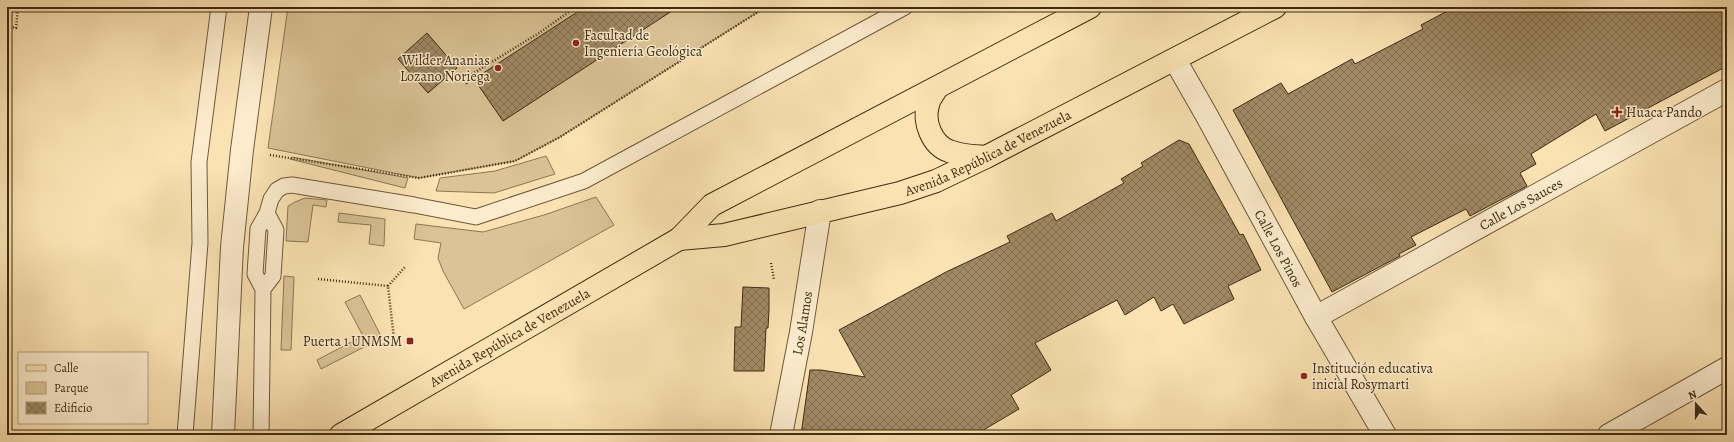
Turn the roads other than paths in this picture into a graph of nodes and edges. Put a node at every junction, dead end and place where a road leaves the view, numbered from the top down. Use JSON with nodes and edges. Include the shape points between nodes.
{"nodes":[{"id":1,"x":219,"y":7,"type":"edge"},
{"id":2,"x":261,"y":7,"type":"edge"},
{"id":3,"x":905,"y":7,"type":"edge"},
{"id":4,"x":1090,"y":7,"type":"edge"},
{"id":5,"x":1275,"y":7,"type":"edge"},
{"id":6,"x":1175,"y":60,"type":"junction"},
{"id":7,"x":937,"y":88,"type":"junction"},
{"id":8,"x":1727,"y":90,"type":"edge"},
{"id":9,"x":986,"y":157,"type":"junction"},
{"id":10,"x":820,"y":211,"type":"junction"},
{"id":11,"x":679,"y":239,"type":"junction"},
{"id":12,"x":1316,"y":317,"type":"junction"},
{"id":13,"x":1727,"y":368,"type":"edge"},
{"id":14,"x":185,"y":435,"type":"edge"},
{"id":15,"x":223,"y":435,"type":"edge"},
{"id":16,"x":260,"y":435,"type":"edge"},
{"id":17,"x":341,"y":435,"type":"edge"},
{"id":18,"x":781,"y":435,"type":"edge"},
{"id":19,"x":1384,"y":435,"type":"edge"},
{"id":20,"x":1609,"y":435,"type":"edge"}],
"edges":[{"from":1,"to":14,"type":"lane","via":[[199,162],[200,243]]},
{"from":2,"to":15,"type":"street","via":[[232,247]]},
{"from":3,"to":16,"type":"lane","via":[[584,181],[476,217],[292,185],[277,190],[267,213],[276,230],[273,276],[263,289]]},
{"from":4,"to":7,"type":"main road","name":"Avenida República de Venezuela"},
{"from":5,"to":6,"type":"main road","name":"Avenida República de Venezuela"},
{"from":6,"to":9,"type":"main road","name":"Avenida República de Venezuela"},
{"from":6,"to":12,"type":"street","name":"Calle Los Pinos"},
{"from":7,"to":9,"type":"main road","via":[[928,104],[926,122],[933,139],[947,151],[965,156]]},
{"from":7,"to":11,"type":"main road","name":"Avenida República de Venezuela","via":[[712,205]]},
{"from":8,"to":12,"type":"street","name":"Calle Los Sauces"},
{"from":9,"to":10,"type":"main road","name":"Avenida República de Venezuela","via":[[920,187]]},
{"from":10,"to":11,"type":"main road","name":"Avenida República de Venezuela","via":[[724,235]]},
{"from":10,"to":18,"type":"street","name":"Los Alamos","via":[[801,332]]},
{"from":11,"to":17,"type":"main road","name":"Avenida República de Venezuela"},
{"from":12,"to":19,"type":"street","name":"Calle Los Pinos"},
{"from":13,"to":20,"type":"street"}]}
